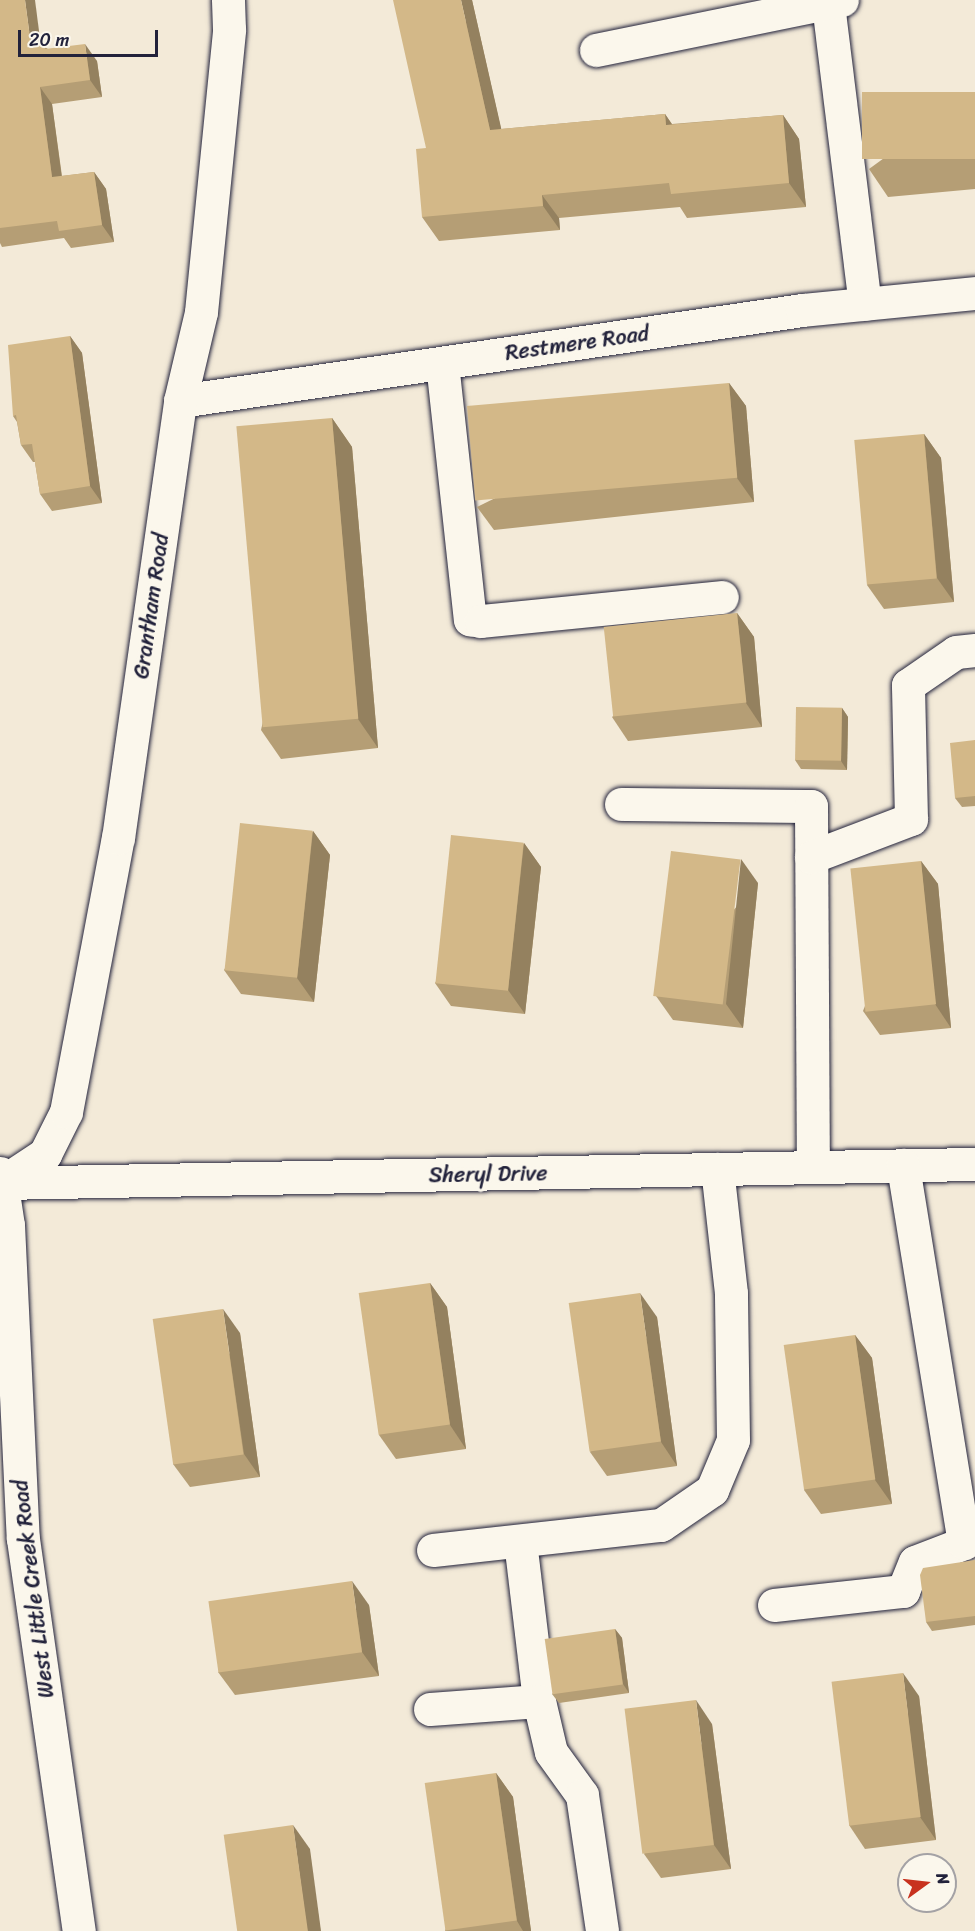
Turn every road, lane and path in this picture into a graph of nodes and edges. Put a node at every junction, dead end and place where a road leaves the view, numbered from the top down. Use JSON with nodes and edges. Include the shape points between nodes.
{"nodes":[{"id":1,"x":228,"y":0,"type":"edge"},
{"id":2,"x":835,"y":2,"type":"edge"},
{"id":3,"x":596,"y":50,"type":"dead end"},
{"id":4,"x":975,"y":294,"type":"edge"},
{"id":5,"x":865,"y":304,"type":"junction"},
{"id":6,"x":442,"y":363,"type":"junction"},
{"id":7,"x":180,"y":401,"type":"junction"},
{"id":8,"x":722,"y":597,"type":"dead end"},
{"id":9,"x":975,"y":650,"type":"edge"},
{"id":10,"x":621,"y":804,"type":"dead end"},
{"id":11,"x":811,"y":857,"type":"junction"},
{"id":12,"x":975,"y":1164,"type":"edge"},
{"id":13,"x":903,"y":1165,"type":"junction"},
{"id":14,"x":813,"y":1167,"type":"junction"},
{"id":15,"x":717,"y":1169,"type":"junction"},
{"id":16,"x":1,"y":1178,"type":"edge"},
{"id":17,"x":520,"y":1540,"type":"junction"},
{"id":18,"x":433,"y":1550,"type":"dead end"},
{"id":19,"x":774,"y":1605,"type":"dead end"},
{"id":20,"x":539,"y":1701,"type":"junction"},
{"id":21,"x":430,"y":1709,"type":"dead end"},
{"id":22,"x":79,"y":1931,"type":"edge"},
{"id":23,"x":602,"y":1931,"type":"edge"}],
"edges":[{"from":1,"to":7,"type":"street","name":"Grantham Road","via":[[201,312]]},
{"from":2,"to":3,"type":"street"},
{"from":2,"to":5,"type":"street"},
{"from":4,"to":5,"type":"street","name":"Restmere Road"},
{"from":5,"to":6,"type":"street","name":"Restmere Road"},
{"from":6,"to":7,"type":"street","name":"Restmere Road"},
{"from":6,"to":8,"type":"street","via":[[470,619]]},
{"from":7,"to":16,"type":"street","name":"Grantham Road","via":[[118,838],[66,1112],[45,1154]]},
{"from":9,"to":11,"type":"street","via":[[956,652],[908,685],[911,819]]},
{"from":10,"to":11,"type":"street","via":[[811,806]]},
{"from":11,"to":14,"type":"street"},
{"from":12,"to":13,"type":"street","name":"Sheryl Drive"},
{"from":13,"to":14,"type":"street","name":"Sheryl Drive"},
{"from":13,"to":19,"type":"street","via":[[964,1543],[915,1562],[903,1591]]},
{"from":14,"to":15,"type":"street","name":"Sheryl Drive"},
{"from":15,"to":16,"type":"street","name":"Sheryl Drive"},
{"from":15,"to":17,"type":"street","via":[[731,1293],[733,1440],[712,1490],[661,1525]]},
{"from":16,"to":22,"type":"street","name":"West Little Creek Road","via":[[8,1225],[23,1539]]},
{"from":17,"to":18,"type":"street"},
{"from":17,"to":20,"type":"street"},
{"from":20,"to":21,"type":"street"},
{"from":20,"to":23,"type":"street","via":[[551,1752],[582,1795]]}]}
